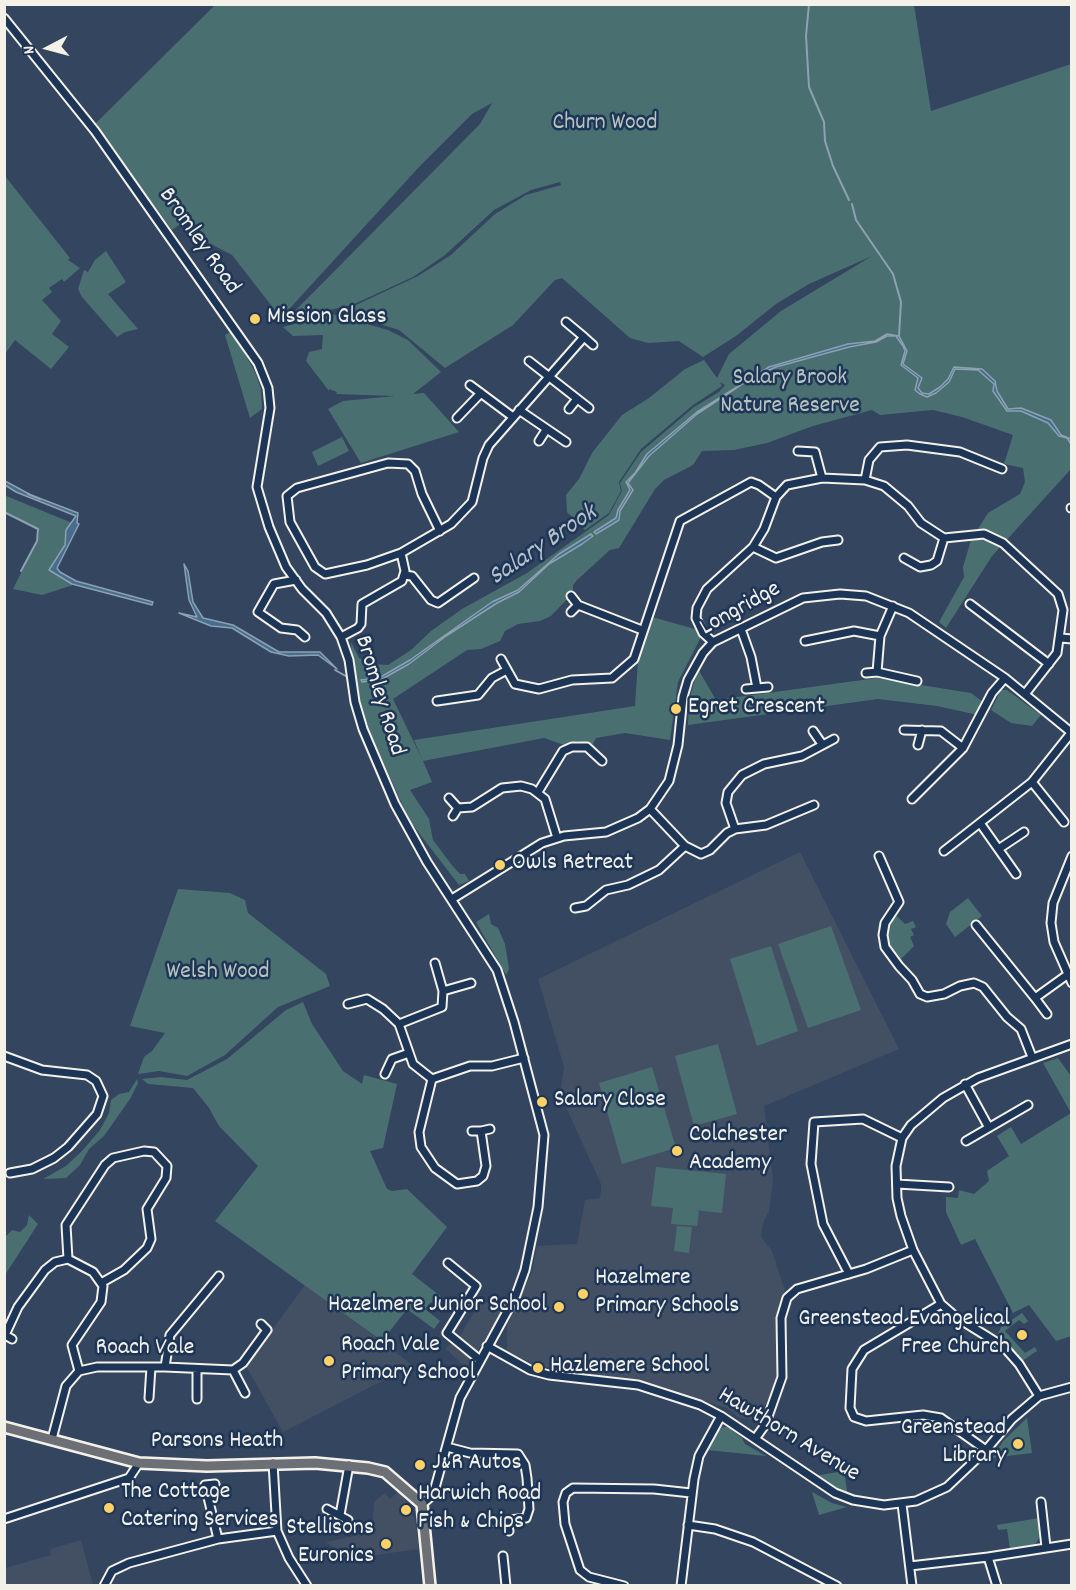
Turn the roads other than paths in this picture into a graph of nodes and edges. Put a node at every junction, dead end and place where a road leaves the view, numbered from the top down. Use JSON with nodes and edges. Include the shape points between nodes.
{"nodes":[{"id":1,"x":4,"y":18,"type":"edge"},
{"id":2,"x":566,"y":322,"type":"dead end"},
{"id":3,"x":584,"y":337,"type":"junction"},
{"id":4,"x":593,"y":345,"type":"dead end"},
{"id":5,"x":530,"y":361,"type":"dead end"},
{"id":6,"x":549,"y":376,"type":"junction"},
{"id":7,"x":470,"y":384,"type":"dead end"},
{"id":8,"x":482,"y":393,"type":"junction"},
{"id":9,"x":577,"y":399,"type":"junction"},
{"id":10,"x":589,"y":408,"type":"dead end"},
{"id":11,"x":569,"y":409,"type":"dead end"},
{"id":12,"x":519,"y":410,"type":"junction"},
{"id":13,"x":513,"y":417,"type":"junction"},
{"id":14,"x":457,"y":418,"type":"dead end"},
{"id":15,"x":546,"y":430,"type":"junction"},
{"id":16,"x":539,"y":441,"type":"dead end"},
{"id":17,"x":566,"y":442,"type":"dead end"},
{"id":18,"x":798,"y":451,"type":"dead end"},
{"id":19,"x":1002,"y":469,"type":"dead end"},
{"id":20,"x":822,"y":478,"type":"junction"},
{"id":21,"x":865,"y":480,"type":"junction"},
{"id":22,"x":776,"y":497,"type":"junction"},
{"id":23,"x":440,"y":531,"type":"junction"},
{"id":24,"x":944,"y":538,"type":"junction"},
{"id":25,"x":838,"y":540,"type":"dead end"},
{"id":26,"x":753,"y":547,"type":"junction"},
{"id":27,"x":401,"y":553,"type":"junction"},
{"id":28,"x":904,"y":558,"type":"dead end"},
{"id":29,"x":404,"y":575,"type":"junction"},
{"id":30,"x":474,"y":578,"type":"dead end"},
{"id":31,"x":296,"y":580,"type":"junction"},
{"id":32,"x":571,"y":596,"type":"dead end"},
{"id":33,"x":970,"y":604,"type":"dead end"},
{"id":34,"x":578,"y":605,"type":"junction"},
{"id":35,"x":893,"y":606,"type":"junction"},
{"id":36,"x":572,"y":612,"type":"dead end"},
{"id":37,"x":741,"y":629,"type":"junction"},
{"id":38,"x":642,"y":630,"type":"junction"},
{"id":39,"x":880,"y":636,"type":"junction"},
{"id":40,"x":305,"y":637,"type":"dead end"},
{"id":41,"x":341,"y":637,"type":"junction"},
{"id":42,"x":1061,"y":638,"type":"junction"},
{"id":43,"x":1071,"y":639,"type":"edge"},
{"id":44,"x":805,"y":641,"type":"dead end"},
{"id":45,"x":713,"y":642,"type":"junction"},
{"id":46,"x":501,"y":659,"type":"dead end"},
{"id":47,"x":1049,"y":664,"type":"junction"},
{"id":48,"x":507,"y":669,"type":"junction"},
{"id":49,"x":877,"y":672,"type":"junction"},
{"id":50,"x":866,"y":674,"type":"dead end"},
{"id":51,"x":1005,"y":678,"type":"junction"},
{"id":52,"x":918,"y":681,"type":"dead end"},
{"id":53,"x":768,"y":687,"type":"dead end"},
{"id":54,"x":757,"y":688,"type":"junction"},
{"id":55,"x":746,"y":689,"type":"dead end"},
{"id":56,"x":1025,"y":693,"type":"junction"},
{"id":57,"x":437,"y":701,"type":"dead end"},
{"id":58,"x":904,"y":730,"type":"dead end"},
{"id":59,"x":922,"y":730,"type":"junction"},
{"id":60,"x":813,"y":731,"type":"dead end"},
{"id":61,"x":1071,"y":733,"type":"edge"},
{"id":62,"x":834,"y":739,"type":"dead end"},
{"id":63,"x":822,"y":744,"type":"junction"},
{"id":64,"x":918,"y":745,"type":"dead end"},
{"id":65,"x":963,"y":748,"type":"junction"},
{"id":66,"x":602,"y":761,"type":"dead end"},
{"id":67,"x":1032,"y":782,"type":"junction"},
{"id":68,"x":538,"y":792,"type":"junction"},
{"id":69,"x":449,"y":798,"type":"dead end"},
{"id":70,"x":912,"y":799,"type":"dead end"},
{"id":71,"x":814,"y":805,"type":"dead end"},
{"id":72,"x":458,"y":808,"type":"junction"},
{"id":73,"x":650,"y":809,"type":"junction"},
{"id":74,"x":453,"y":816,"type":"dead end"},
{"id":75,"x":1064,"y":822,"type":"dead end"},
{"id":76,"x":980,"y":823,"type":"junction"},
{"id":77,"x":735,"y":829,"type":"junction"},
{"id":78,"x":1024,"y":832,"type":"dead end"},
{"id":79,"x":557,"y":838,"type":"junction"},
{"id":80,"x":685,"y":846,"type":"junction"},
{"id":81,"x":1000,"y":848,"type":"junction"},
{"id":82,"x":944,"y":851,"type":"dead end"},
{"id":83,"x":879,"y":856,"type":"dead end"},
{"id":84,"x":1071,"y":856,"type":"edge"},
{"id":85,"x":1016,"y":874,"type":"dead end"},
{"id":86,"x":452,"y":899,"type":"junction"},
{"id":87,"x":575,"y":908,"type":"dead end"},
{"id":88,"x":976,"y":925,"type":"dead end"},
{"id":89,"x":435,"y":963,"type":"dead end"},
{"id":90,"x":1067,"y":975,"type":"junction"},
{"id":91,"x":471,"y":983,"type":"dead end"},
{"id":92,"x":1071,"y":983,"type":"edge"},
{"id":93,"x":443,"y":991,"type":"junction"},
{"id":94,"x":1035,"y":998,"type":"junction"},
{"id":95,"x":348,"y":1004,"type":"dead end"},
{"id":96,"x":1047,"y":1014,"type":"dead end"},
{"id":97,"x":399,"y":1024,"type":"junction"},
{"id":98,"x":1071,"y":1044,"type":"edge"},
{"id":99,"x":409,"y":1053,"type":"junction"},
{"id":100,"x":4,"y":1056,"type":"edge"},
{"id":101,"x":1032,"y":1057,"type":"junction"},
{"id":102,"x":524,"y":1058,"type":"junction"},
{"id":103,"x":386,"y":1074,"type":"dead end"},
{"id":104,"x":432,"y":1079,"type":"junction"},
{"id":105,"x":965,"y":1084,"type":"junction"},
{"id":106,"x":1028,"y":1105,"type":"dead end"},
{"id":107,"x":988,"y":1126,"type":"junction"},
{"id":108,"x":490,"y":1129,"type":"dead end"},
{"id":109,"x":472,"y":1131,"type":"dead end"},
{"id":110,"x":481,"y":1131,"type":"junction"},
{"id":111,"x":902,"y":1138,"type":"junction"},
{"id":112,"x":966,"y":1141,"type":"dead end"},
{"id":113,"x":10,"y":1173,"type":"dead end"},
{"id":114,"x":897,"y":1184,"type":"junction"},
{"id":115,"x":950,"y":1187,"type":"dead end"},
{"id":116,"x":913,"y":1250,"type":"junction"},
{"id":117,"x":68,"y":1259,"type":"junction"},
{"id":118,"x":448,"y":1263,"type":"dead end"},
{"id":119,"x":849,"y":1274,"type":"junction"},
{"id":120,"x":219,"y":1276,"type":"dead end"},
{"id":121,"x":101,"y":1283,"type":"junction"},
{"id":122,"x":941,"y":1304,"type":"junction"},
{"id":123,"x":261,"y":1324,"type":"dead end"},
{"id":124,"x":12,"y":1339,"type":"dead end"},
{"id":125,"x":487,"y":1346,"type":"junction"},
{"id":126,"x":480,"y":1360,"type":"junction"},
{"id":127,"x":165,"y":1366,"type":"junction"},
{"id":128,"x":152,"y":1367,"type":"junction"},
{"id":129,"x":197,"y":1369,"type":"junction"},
{"id":130,"x":233,"y":1370,"type":"junction"},
{"id":131,"x":80,"y":1371,"type":"junction"},
{"id":132,"x":1071,"y":1387,"type":"edge"},
{"id":133,"x":245,"y":1393,"type":"dead end"},
{"id":134,"x":1039,"y":1396,"type":"junction"},
{"id":135,"x":149,"y":1398,"type":"dead end"},
{"id":136,"x":197,"y":1398,"type":"dead end"},
{"id":137,"x":721,"y":1416,"type":"junction"},
{"id":138,"x":4,"y":1427,"type":"edge"},
{"id":139,"x":52,"y":1439,"type":"junction"},
{"id":140,"x":755,"y":1439,"type":"junction"},
{"id":141,"x":516,"y":1446,"type":"dead end"},
{"id":142,"x":447,"y":1447,"type":"junction"},
{"id":143,"x":986,"y":1450,"type":"junction"},
{"id":144,"x":514,"y":1454,"type":"junction"},
{"id":145,"x":139,"y":1463,"type":"junction"},
{"id":146,"x":273,"y":1463,"type":"junction"},
{"id":147,"x":349,"y":1465,"type":"junction"},
{"id":148,"x":215,"y":1484,"type":"dead end"},
{"id":149,"x":691,"y":1493,"type":"junction"},
{"id":150,"x":1041,"y":1502,"type":"dead end"},
{"id":151,"x":422,"y":1504,"type":"junction"},
{"id":152,"x":902,"y":1504,"type":"junction"},
{"id":153,"x":327,"y":1509,"type":"dead end"},
{"id":154,"x":340,"y":1515,"type":"junction"},
{"id":155,"x":4,"y":1519,"type":"edge"},
{"id":156,"x":348,"y":1520,"type":"dead end"},
{"id":157,"x":507,"y":1521,"type":"junction"},
{"id":158,"x":495,"y":1522,"type":"dead end"},
{"id":159,"x":688,"y":1525,"type":"junction"},
{"id":160,"x":277,"y":1531,"type":"junction"},
{"id":161,"x":509,"y":1532,"type":"dead end"},
{"id":162,"x":218,"y":1539,"type":"junction"},
{"id":163,"x":1071,"y":1545,"type":"edge"},
{"id":164,"x":1046,"y":1547,"type":"junction"},
{"id":165,"x":503,"y":1556,"type":"dead end"},
{"id":166,"x":988,"y":1557,"type":"junction"},
{"id":167,"x":910,"y":1566,"type":"junction"},
{"id":168,"x":513,"y":1568,"type":"dead end"},
{"id":169,"x":504,"y":1569,"type":"junction"},
{"id":170,"x":596,"y":1582,"type":"edge"},
{"id":171,"x":305,"y":1583,"type":"edge"},
{"id":172,"x":104,"y":1586,"type":"edge"},
{"id":173,"x":296,"y":1586,"type":"edge"},
{"id":174,"x":430,"y":1586,"type":"edge"},
{"id":175,"x":506,"y":1586,"type":"edge"},
{"id":176,"x":624,"y":1586,"type":"edge"},
{"id":177,"x":681,"y":1586,"type":"edge"},
{"id":178,"x":837,"y":1586,"type":"edge"},
{"id":179,"x":912,"y":1586,"type":"edge"},
{"id":180,"x":997,"y":1586,"type":"edge"}],
"edges":[{"from":1,"to":31,"type":"street","name":"Bromley Road","via":[[95,131],[258,363],[268,388],[270,408],[258,470],[258,495],[279,552]]},
{"from":2,"to":3,"type":"street"},
{"from":3,"to":4,"type":"street"},
{"from":3,"to":6,"type":"street"},
{"from":5,"to":6,"type":"street"},
{"from":6,"to":9,"type":"street"},
{"from":6,"to":12,"type":"street"},
{"from":7,"to":8,"type":"street"},
{"from":8,"to":13,"type":"street"},
{"from":8,"to":14,"type":"street"},
{"from":9,"to":10,"type":"street"},
{"from":9,"to":11,"type":"street"},
{"from":12,"to":13,"type":"street"},
{"from":12,"to":15,"type":"street"},
{"from":13,"to":23,"type":"street","via":[[489,445],[472,502]]},
{"from":15,"to":16,"type":"street"},
{"from":15,"to":17,"type":"street"},
{"from":18,"to":20,"type":"street","via":[[815,452]]},
{"from":19,"to":21,"type":"street","via":[[960,452],[908,445],[880,447],[869,460]]},
{"from":20,"to":21,"type":"street"},
{"from":20,"to":22,"type":"street","via":[[787,485]]},
{"from":21,"to":24,"type":"street","via":[[884,486],[908,506],[921,524]]},
{"from":22,"to":26,"type":"street"},
{"from":22,"to":38,"type":"street","via":[[752,482],[680,521]]},
{"from":23,"to":27,"type":"street"},
{"from":23,"to":27,"type":"street","via":[[415,471],[408,464],[388,463],[297,488],[288,496],[290,522],[315,567],[325,574]]},
{"from":24,"to":28,"type":"street","via":[[937,561],[931,565],[920,567]]},
{"from":24,"to":42,"type":"street","via":[[984,534],[1003,543],[1058,594],[1063,610]]},
{"from":25,"to":26,"type":"street","via":[[776,558]]},
{"from":26,"to":45,"type":"street","via":[[707,589],[697,608],[696,618],[703,633]]},
{"from":27,"to":29,"type":"street"},
{"from":29,"to":30,"type":"street","via":[[412,576],[438,603]]},
{"from":29,"to":41,"type":"street","via":[[397,585],[362,604],[361,624]]},
{"from":31,"to":40,"type":"street","via":[[274,584],[258,612],[281,628],[297,630]]},
{"from":31,"to":41,"type":"street","name":"Bromley Road","via":[[326,613]]},
{"from":32,"to":34,"type":"street"},
{"from":33,"to":47,"type":"street"},
{"from":34,"to":36,"type":"street"},
{"from":34,"to":38,"type":"street"},
{"from":35,"to":37,"type":"street","name":"Longridge","via":[[866,596],[803,598]]},
{"from":35,"to":39,"type":"street"},
{"from":35,"to":51,"type":"street","name":"Longridge"},
{"from":37,"to":45,"type":"street","name":"Longridge"},
{"from":37,"to":54,"type":"street"},
{"from":38,"to":48,"type":"street","via":[[634,659],[612,678],[572,680],[539,689],[515,684]]},
{"from":39,"to":44,"type":"street","via":[[854,632]]},
{"from":39,"to":49,"type":"street"},
{"from":41,"to":86,"type":"street","name":"Bromley Road","via":[[357,711],[374,757],[413,838]]},
{"from":42,"to":43,"type":"street"},
{"from":42,"to":47,"type":"street"},
{"from":45,"to":73,"type":"street","name":"Longridge","via":[[688,680],[669,781]]},
{"from":46,"to":48,"type":"street"},
{"from":47,"to":56,"type":"street"},
{"from":48,"to":57,"type":"street","via":[[492,678],[478,695]]},
{"from":49,"to":50,"type":"street"},
{"from":49,"to":52,"type":"street"},
{"from":51,"to":56,"type":"street","name":"Longridge"},
{"from":51,"to":65,"type":"street","via":[[992,693]]},
{"from":53,"to":54,"type":"street"},
{"from":54,"to":55,"type":"street"},
{"from":56,"to":61,"type":"street","name":"Longridge"},
{"from":58,"to":59,"type":"street"},
{"from":59,"to":64,"type":"street"},
{"from":59,"to":65,"type":"street","via":[[941,731]]},
{"from":60,"to":63,"type":"street"},
{"from":61,"to":67,"type":"street"},
{"from":62,"to":63,"type":"street"},
{"from":63,"to":77,"type":"street","via":[[802,756],[764,764],[742,775],[728,792],[726,802]]},
{"from":65,"to":70,"type":"street"},
{"from":66,"to":68,"type":"street","via":[[587,747],[563,751]]},
{"from":67,"to":75,"type":"street"},
{"from":67,"to":76,"type":"street"},
{"from":68,"to":72,"type":"street","via":[[521,786],[502,788],[472,807]]},
{"from":68,"to":79,"type":"street","via":[[548,804]]},
{"from":69,"to":72,"type":"street"},
{"from":71,"to":77,"type":"street","via":[[766,825]]},
{"from":72,"to":74,"type":"street"},
{"from":73,"to":79,"type":"street","name":"Longridge","via":[[606,832]]},
{"from":73,"to":80,"type":"street"},
{"from":76,"to":81,"type":"street"},
{"from":76,"to":82,"type":"street"},
{"from":77,"to":80,"type":"street","via":[[706,853],[695,853]]},
{"from":78,"to":81,"type":"street"},
{"from":79,"to":86,"type":"street","name":"Longridge","via":[[532,848]]},
{"from":80,"to":87,"type":"street","via":[[659,870],[628,885],[606,890],[586,906]]},
{"from":81,"to":85,"type":"street"},
{"from":83,"to":101,"type":"street","via":[[899,902],[885,922],[885,947],[920,994],[944,994],[974,983],[983,987],[1021,1029]]},
{"from":84,"to":90,"type":"street","via":[[1053,903],[1051,922]]},
{"from":86,"to":102,"type":"street","name":"Bromley Road","via":[[497,970]]},
{"from":88,"to":94,"type":"street"},
{"from":89,"to":93,"type":"street"},
{"from":90,"to":92,"type":"street"},
{"from":90,"to":94,"type":"street"},
{"from":91,"to":93,"type":"street"},
{"from":93,"to":97,"type":"street","via":[[442,1007]]},
{"from":94,"to":96,"type":"street"},
{"from":95,"to":97,"type":"street","via":[[367,999]]},
{"from":97,"to":99,"type":"street"},
{"from":98,"to":101,"type":"street"},
{"from":99,"to":103,"type":"street","via":[[392,1059]]},
{"from":99,"to":104,"type":"street","via":[[413,1064]]},
{"from":100,"to":113,"type":"street","via":[[42,1070],[87,1076],[96,1081],[103,1096],[97,1114],[68,1147],[32,1169]]},
{"from":101,"to":105,"type":"street"},
{"from":102,"to":104,"type":"street","via":[[492,1066],[470,1066]]},
{"from":102,"to":125,"type":"street","name":"Bromley Road","via":[[544,1135],[538,1207],[522,1278]]},
{"from":104,"to":110,"type":"street","via":[[419,1138],[425,1156],[435,1168],[457,1184],[477,1181],[486,1166]]},
{"from":105,"to":107,"type":"street"},
{"from":105,"to":111,"type":"street","via":[[928,1110]]},
{"from":106,"to":107,"type":"street"},
{"from":107,"to":112,"type":"street"},
{"from":108,"to":110,"type":"street"},
{"from":109,"to":110,"type":"street"},
{"from":111,"to":114,"type":"street","via":[[897,1152]]},
{"from":111,"to":119,"type":"street","via":[[863,1119],[814,1122],[811,1164],[823,1224]]},
{"from":114,"to":115,"type":"street"},
{"from":114,"to":116,"type":"street","via":[[901,1216]]},
{"from":116,"to":119,"type":"street"},
{"from":116,"to":122,"type":"street"},
{"from":117,"to":121,"type":"street","via":[[93,1272]]},
{"from":117,"to":121,"type":"street","via":[[66,1225],[105,1165],[113,1158],[154,1152],[167,1166],[166,1178],[147,1209],[151,1239],[124,1270]]},
{"from":117,"to":124,"type":"street","via":[[45,1270],[18,1307],[5,1335]]},
{"from":118,"to":126,"type":"street","via":[[476,1286],[447,1333]]},
{"from":119,"to":140,"type":"street","via":[[797,1289],[787,1298],[781,1318],[782,1377],[765,1425]]},
{"from":120,"to":127,"type":"street","via":[[170,1335]]},
{"from":121,"to":131,"type":"street","via":[[101,1302],[72,1345]]},
{"from":122,"to":134,"type":"street","via":[[1004,1347]]},
{"from":122,"to":143,"type":"street","via":[[864,1350],[852,1369],[850,1408],[854,1417],[866,1421],[923,1415],[941,1418]]},
{"from":123,"to":130,"type":"street","via":[[269,1327],[243,1363]]},
{"from":125,"to":126,"type":"street","name":"Bromley Road"},
{"from":125,"to":137,"type":"street","name":"Hawthorn Avenue","via":[[531,1370],[638,1385]]},
{"from":126,"to":142,"type":"street","name":"Bromley Road","via":[[460,1398]]},
{"from":127,"to":128,"type":"street","name":"Roach Vale"},
{"from":127,"to":129,"type":"street","name":"Roach Vale"},
{"from":128,"to":131,"type":"street","name":"Roach Vale","via":[[97,1367]]},
{"from":128,"to":135,"type":"street"},
{"from":129,"to":130,"type":"street","name":"Roach Vale"},
{"from":129,"to":136,"type":"street"},
{"from":130,"to":133,"type":"street"},
{"from":131,"to":139,"type":"street","name":"Roach Vale","via":[[66,1386]]},
{"from":132,"to":134,"type":"street","name":"Hawthorn Avenue"},
{"from":134,"to":143,"type":"street","name":"Hawthorn Avenue","via":[[1012,1419]]},
{"from":137,"to":140,"type":"street","name":"Hawthorn Avenue"},
{"from":137,"to":149,"type":"street","via":[[699,1456]]},
{"from":138,"to":139,"type":"main road","name":"Parsons Heath"},
{"from":139,"to":145,"type":"main road","name":"Parsons Heath"},
{"from":140,"to":152,"type":"street","name":"Hawthorn Avenue","via":[[835,1493],[870,1504]]},
{"from":141,"to":144,"type":"street"},
{"from":142,"to":144,"type":"street","via":[[470,1453]]},
{"from":142,"to":151,"type":"street","name":"Bromley Road","via":[[433,1495]]},
{"from":143,"to":152,"type":"street","name":"Hawthorn Avenue","via":[[946,1488]]},
{"from":144,"to":157,"type":"street","via":[[525,1465],[529,1509],[526,1518]]},
{"from":145,"to":146,"type":"main road","name":"Parsons Heath"},
{"from":145,"to":155,"type":"street","via":[[129,1478]]},
{"from":146,"to":147,"type":"main road","name":"Parsons Heath"},
{"from":146,"to":160,"type":"street"},
{"from":147,"to":151,"type":"main road","name":"Parsons Heath","via":[[385,1472]]},
{"from":147,"to":154,"type":"street"},
{"from":148,"to":162,"type":"street","via":[[205,1485]]},
{"from":149,"to":159,"type":"street"},
{"from":149,"to":170,"type":"street","via":[[573,1488],[566,1493],[565,1524],[576,1559],[586,1576]]},
{"from":150,"to":164,"type":"street"},
{"from":151,"to":174,"type":"main road"},
{"from":152,"to":167,"type":"street"},
{"from":153,"to":154,"type":"street"},
{"from":154,"to":156,"type":"street"},
{"from":157,"to":158,"type":"street"},
{"from":157,"to":161,"type":"street"},
{"from":159,"to":177,"type":"street"},
{"from":159,"to":178,"type":"street","via":[[753,1542]]},
{"from":160,"to":162,"type":"street"},
{"from":160,"to":171,"type":"street"},
{"from":162,"to":172,"type":"street","via":[[120,1566]]},
{"from":163,"to":164,"type":"street"},
{"from":164,"to":166,"type":"street"},
{"from":165,"to":169,"type":"street"},
{"from":166,"to":167,"type":"street"},
{"from":166,"to":180,"type":"street"},
{"from":167,"to":179,"type":"street"},
{"from":168,"to":169,"type":"street"},
{"from":169,"to":175,"type":"street"},
{"from":170,"to":176,"type":"street","via":[[609,1580]]},
{"from":171,"to":173,"type":"street"}]}
